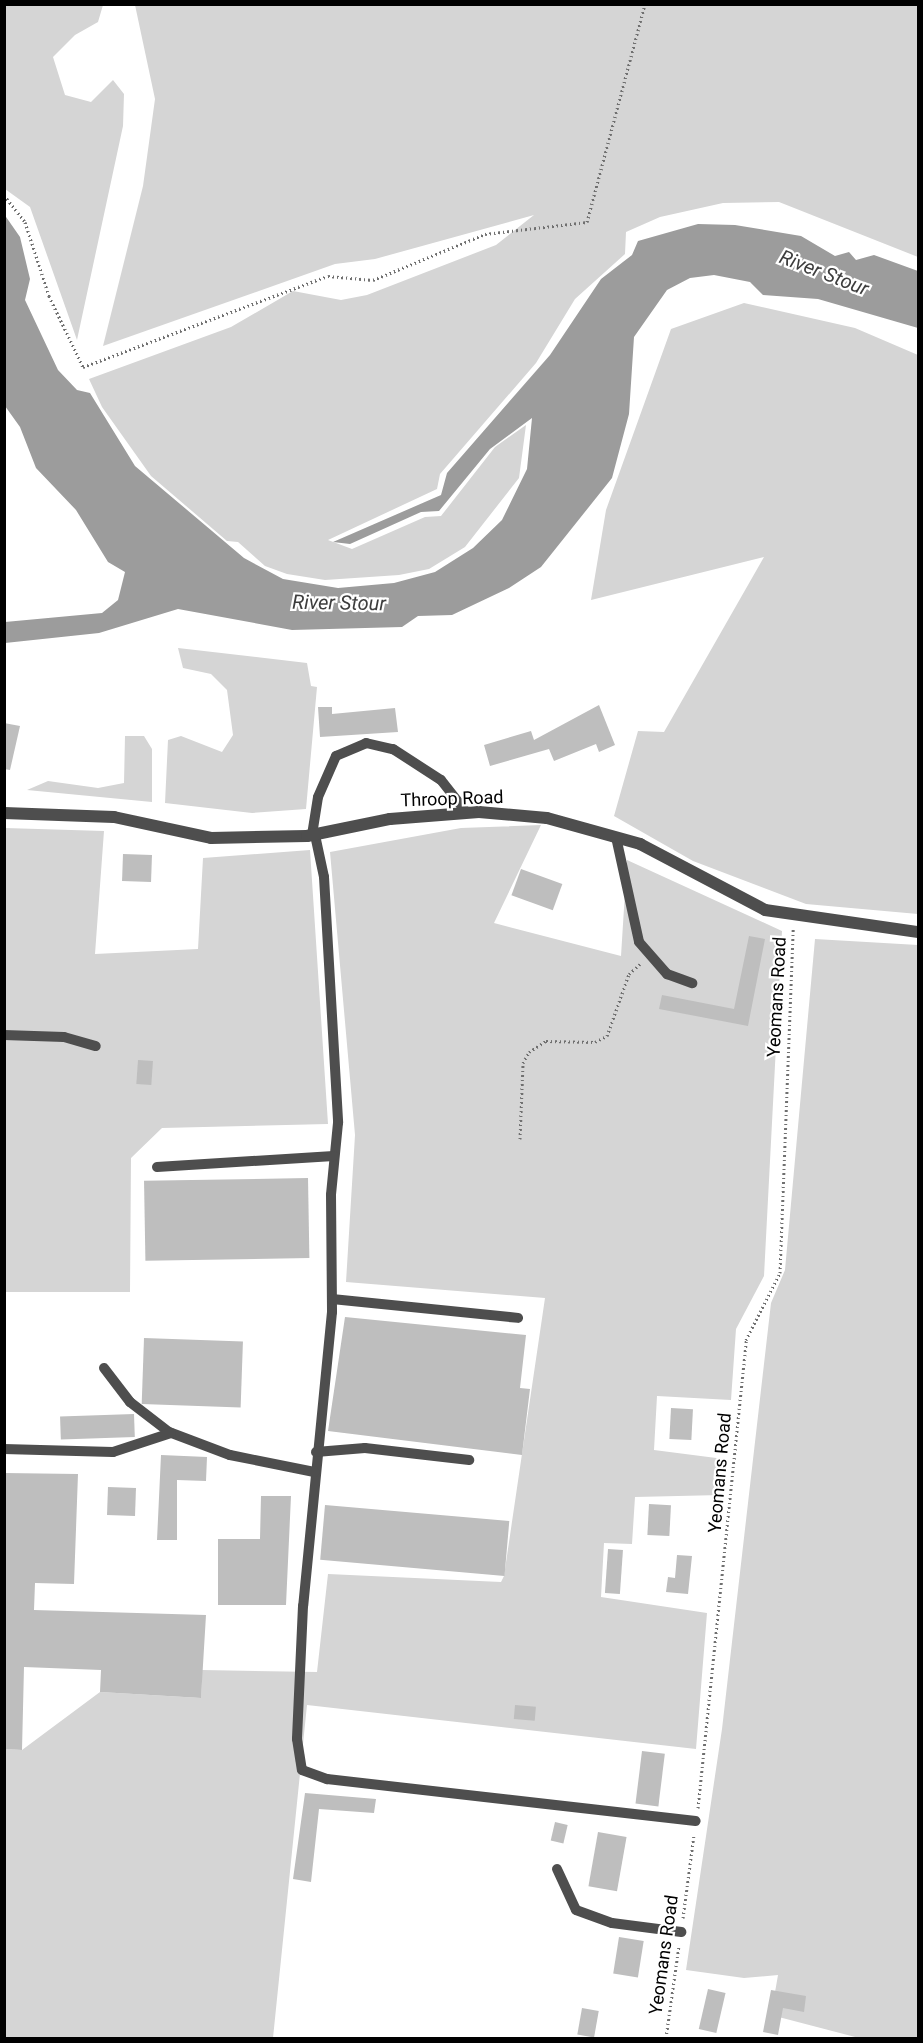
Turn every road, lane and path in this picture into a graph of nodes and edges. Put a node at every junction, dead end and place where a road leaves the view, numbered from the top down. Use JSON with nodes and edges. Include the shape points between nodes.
{"nodes":[{"id":1,"x":645,"y":4,"type":"edge"},
{"id":2,"x":4,"y":195,"type":"edge"},
{"id":3,"x":4,"y":813,"type":"edge"},
{"id":4,"x":467,"y":813,"type":"junction"},
{"id":5,"x":314,"y":835,"type":"junction"},
{"id":6,"x":616,"y":837,"type":"junction"},
{"id":7,"x":794,"y":915,"type":"junction"},
{"id":8,"x":918,"y":932,"type":"edge"},
{"id":9,"x":649,"y":958,"type":"junction"},
{"id":10,"x":692,"y":983,"type":"dead end"},
{"id":11,"x":4,"y":1035,"type":"edge"},
{"id":12,"x":96,"y":1046,"type":"dead end"},
{"id":13,"x":520,"y":1139,"type":"dead end"},
{"id":14,"x":334,"y":1156,"type":"junction"},
{"id":15,"x":157,"y":1167,"type":"dead end"},
{"id":16,"x":332,"y":1299,"type":"junction"},
{"id":17,"x":518,"y":1318,"type":"dead end"},
{"id":18,"x":104,"y":1368,"type":"dead end"},
{"id":19,"x":171,"y":1433,"type":"junction"},
{"id":20,"x":4,"y":1449,"type":"edge"},
{"id":21,"x":316,"y":1452,"type":"junction"},
{"id":22,"x":469,"y":1460,"type":"dead end"},
{"id":23,"x":314,"y":1472,"type":"junction"},
{"id":24,"x":696,"y":1821,"type":"junction"},
{"id":25,"x":557,"y":1869,"type":"dead end"},
{"id":26,"x":681,"y":1932,"type":"junction"},
{"id":27,"x":666,"y":2038,"type":"edge"}],
"edges":[{"from":1,"to":2,"type":"path","via":[[587,222],[484,234],[373,280],[328,276],[84,367],[49,296],[25,222]]},
{"from":3,"to":5,"type":"street","name":"Throop Road","via":[[114,818],[211,838]]},
{"from":4,"to":5,"type":"street","name":"Throop Road","via":[[390,819]]},
{"from":4,"to":5,"type":"lane","via":[[451,787],[411,759],[380,745],[359,744],[336,756],[325,775]]},
{"from":4,"to":6,"type":"street","name":"Throop Road","via":[[548,818]]},
{"from":5,"to":14,"type":"lane","via":[[324,877],[338,1123]]},
{"from":6,"to":7,"type":"street","name":"Throop Road","via":[[640,844],[765,910]]},
{"from":6,"to":9,"type":"lane","via":[[629,911]]},
{"from":7,"to":8,"type":"street","name":"Throop Road"},
{"from":7,"to":24,"type":"path","name":"Yeomans Road","via":[[780,1273],[746,1340]]},
{"from":9,"to":10,"type":"lane","via":[[667,974]]},
{"from":9,"to":13,"type":"path","via":[[629,974],[607,1036],[595,1042],[546,1041],[529,1052],[523,1063]]},
{"from":11,"to":12,"type":"lane","via":[[64,1037]]},
{"from":14,"to":15,"type":"lane"},
{"from":14,"to":16,"type":"lane"},
{"from":16,"to":17,"type":"lane"},
{"from":16,"to":21,"type":"lane"},
{"from":18,"to":19,"type":"lane","via":[[130,1402]]},
{"from":19,"to":20,"type":"lane","via":[[113,1452]]},
{"from":19,"to":23,"type":"lane","via":[[230,1455]]},
{"from":21,"to":22,"type":"lane","via":[[365,1448]]},
{"from":21,"to":23,"type":"lane"},
{"from":23,"to":24,"type":"lane","via":[[298,1703],[302,1770],[327,1779]]},
{"from":24,"to":26,"type":"path","name":"Yeomans Road"},
{"from":25,"to":26,"type":"lane","via":[[576,1910],[612,1923]]},
{"from":26,"to":27,"type":"path","name":"Yeomans Road"}]}
